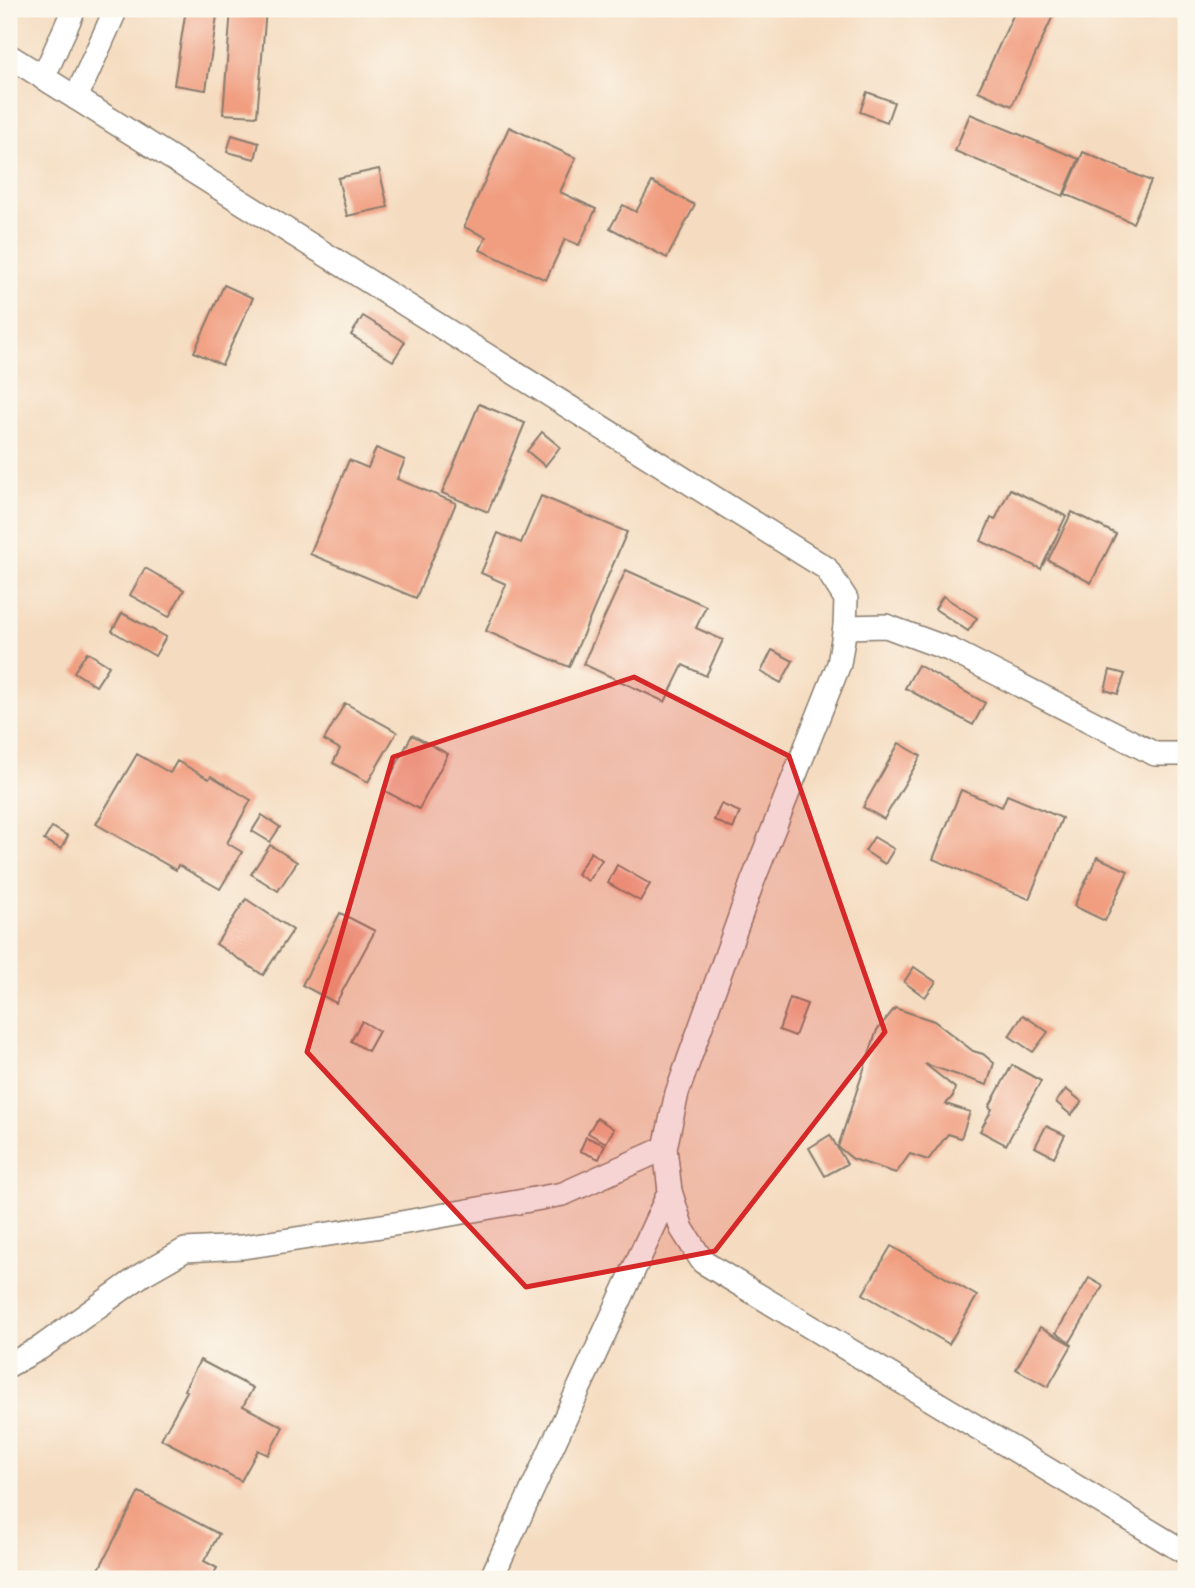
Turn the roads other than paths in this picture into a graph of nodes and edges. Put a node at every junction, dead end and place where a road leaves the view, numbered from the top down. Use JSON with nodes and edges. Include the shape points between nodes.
{"nodes":[{"id":1,"x":74,"y":9,"type":"edge"},
{"id":2,"x":116,"y":9,"type":"edge"},
{"id":3,"x":9,"y":56,"type":"edge"},
{"id":4,"x":43,"y":78,"type":"junction"},
{"id":5,"x":76,"y":98,"type":"junction"},
{"id":6,"x":845,"y":627,"type":"junction"},
{"id":7,"x":1186,"y":754,"type":"edge"},
{"id":8,"x":665,"y":1148,"type":"junction"},
{"id":9,"x":670,"y":1191,"type":"junction"},
{"id":10,"x":9,"y":1365,"type":"edge"},
{"id":11,"x":1186,"y":1553,"type":"edge"},
{"id":12,"x":491,"y":1579,"type":"edge"}],
"edges":[{"from":1,"to":4,"type":"street"},
{"from":2,"to":5,"type":"street"},
{"from":3,"to":4,"type":"street"},
{"from":4,"to":5,"type":"street"},
{"from":5,"to":6,"type":"street","via":[[826,568],[846,599]]},
{"from":6,"to":7,"type":"street","via":[[886,626],[938,645],[1154,754]]},
{"from":6,"to":8,"type":"street","via":[[839,664],[747,896],[677,1093]]},
{"from":8,"to":9,"type":"street"},
{"from":8,"to":10,"type":"street","via":[[563,1194],[243,1247],[185,1250]]},
{"from":9,"to":11,"type":"street","via":[[682,1229],[703,1262]]},
{"from":9,"to":12,"type":"street"}]}
